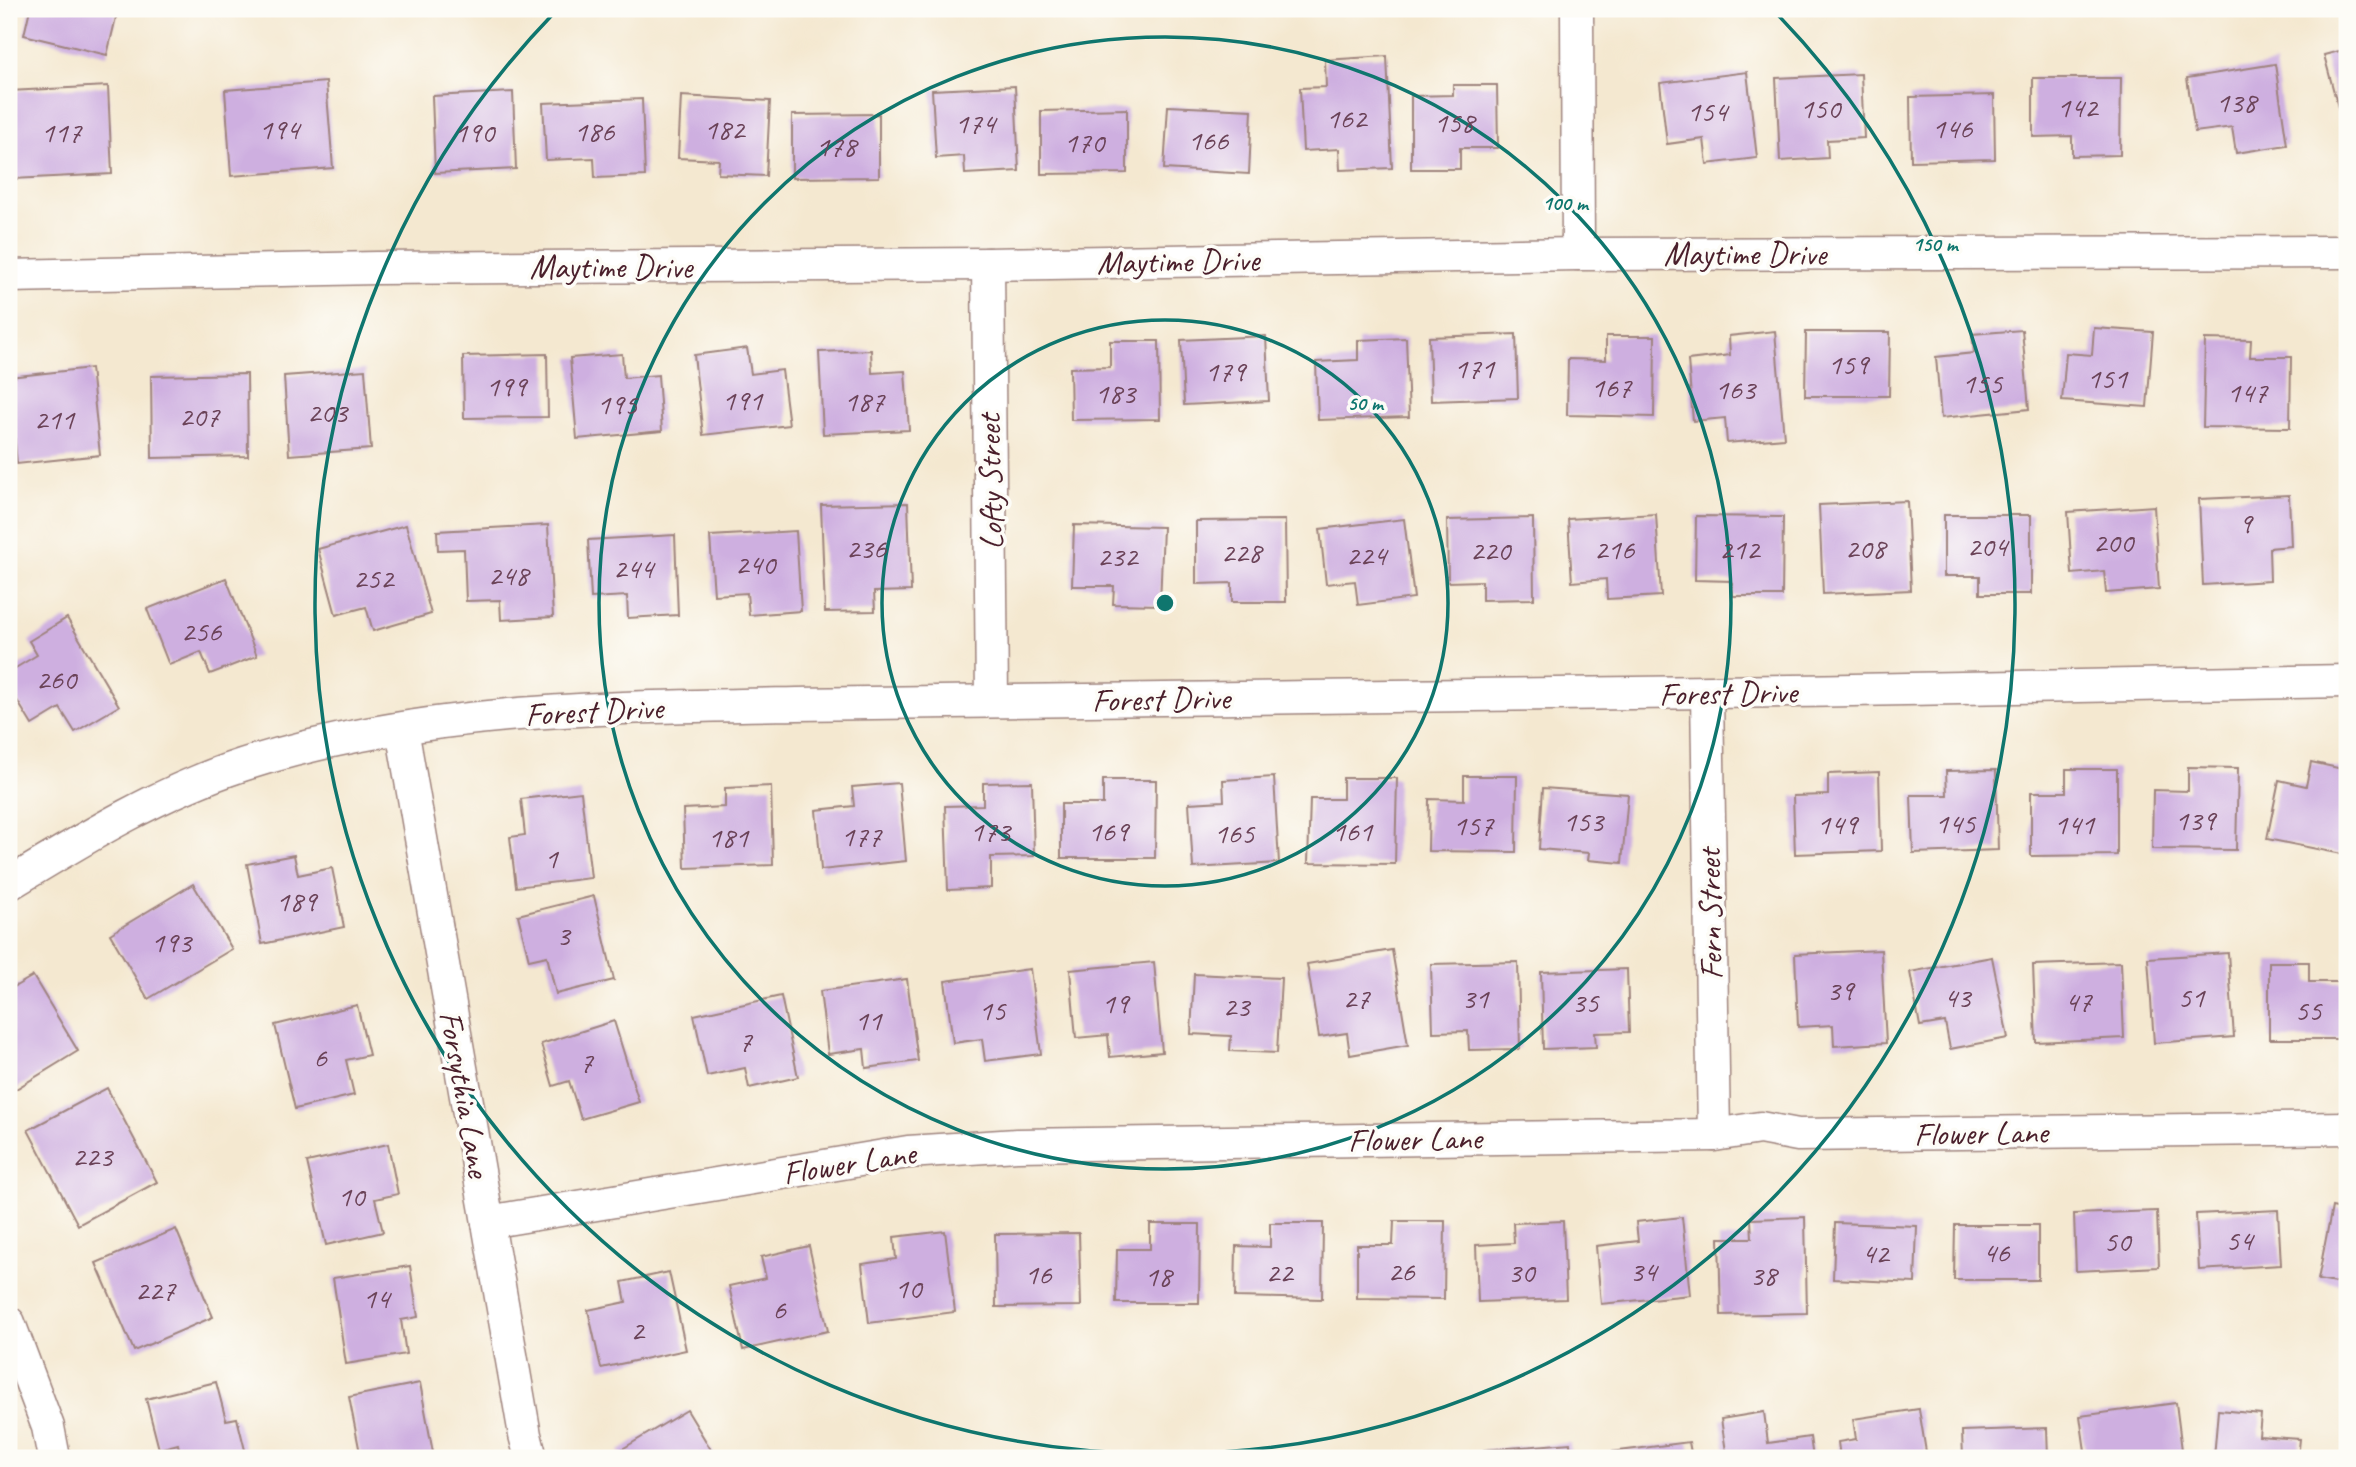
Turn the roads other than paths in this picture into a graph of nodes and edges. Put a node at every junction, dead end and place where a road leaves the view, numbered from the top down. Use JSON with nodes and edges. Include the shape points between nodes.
{"nodes":[{"id":1,"x":1577,"y":9,"type":"edge"},
{"id":2,"x":2347,"y":252,"type":"edge"},
{"id":3,"x":1578,"y":254,"type":"junction"},
{"id":4,"x":988,"y":264,"type":"junction"},
{"id":5,"x":9,"y":276,"type":"edge"},
{"id":6,"x":2347,"y":681,"type":"edge"},
{"id":7,"x":1707,"y":694,"type":"junction"},
{"id":8,"x":992,"y":700,"type":"junction"},
{"id":9,"x":402,"y":729,"type":"junction"},
{"id":10,"x":9,"y":884,"type":"edge"},
{"id":11,"x":2347,"y":1128,"type":"edge"},
{"id":12,"x":1714,"y":1135,"type":"junction"},
{"id":13,"x":488,"y":1222,"type":"junction"},
{"id":14,"x":9,"y":1323,"type":"edge"},
{"id":15,"x":54,"y":1458,"type":"edge"},
{"id":16,"x":531,"y":1458,"type":"edge"}],
"edges":[{"from":1,"to":3,"type":"street"},
{"from":2,"to":3,"type":"street","name":"Maytime Drive"},
{"from":3,"to":4,"type":"street","name":"Maytime Drive"},
{"from":4,"to":5,"type":"street","name":"Maytime Drive","via":[[376,268]]},
{"from":4,"to":8,"type":"street","name":"Lofty Street"},
{"from":6,"to":7,"type":"street","name":"Forest Drive"},
{"from":7,"to":8,"type":"street","name":"Forest Drive"},
{"from":7,"to":12,"type":"street","name":"Fern Street"},
{"from":8,"to":9,"type":"street","name":"Forest Drive","via":[[676,706],[510,715]]},
{"from":9,"to":10,"type":"street","name":"Forest Drive","via":[[308,747],[216,775],[89,836]]},
{"from":9,"to":13,"type":"street","name":"Forsythia Lane"},
{"from":11,"to":12,"type":"street","name":"Flower Lane","via":[[1798,1135],[1760,1128]]},
{"from":12,"to":13,"type":"street","name":"Flower Lane","via":[[1017,1145],[908,1152]]},
{"from":13,"to":16,"type":"street","name":"Forsythia Lane"},
{"from":14,"to":15,"type":"street","via":[[48,1427]]}]}
